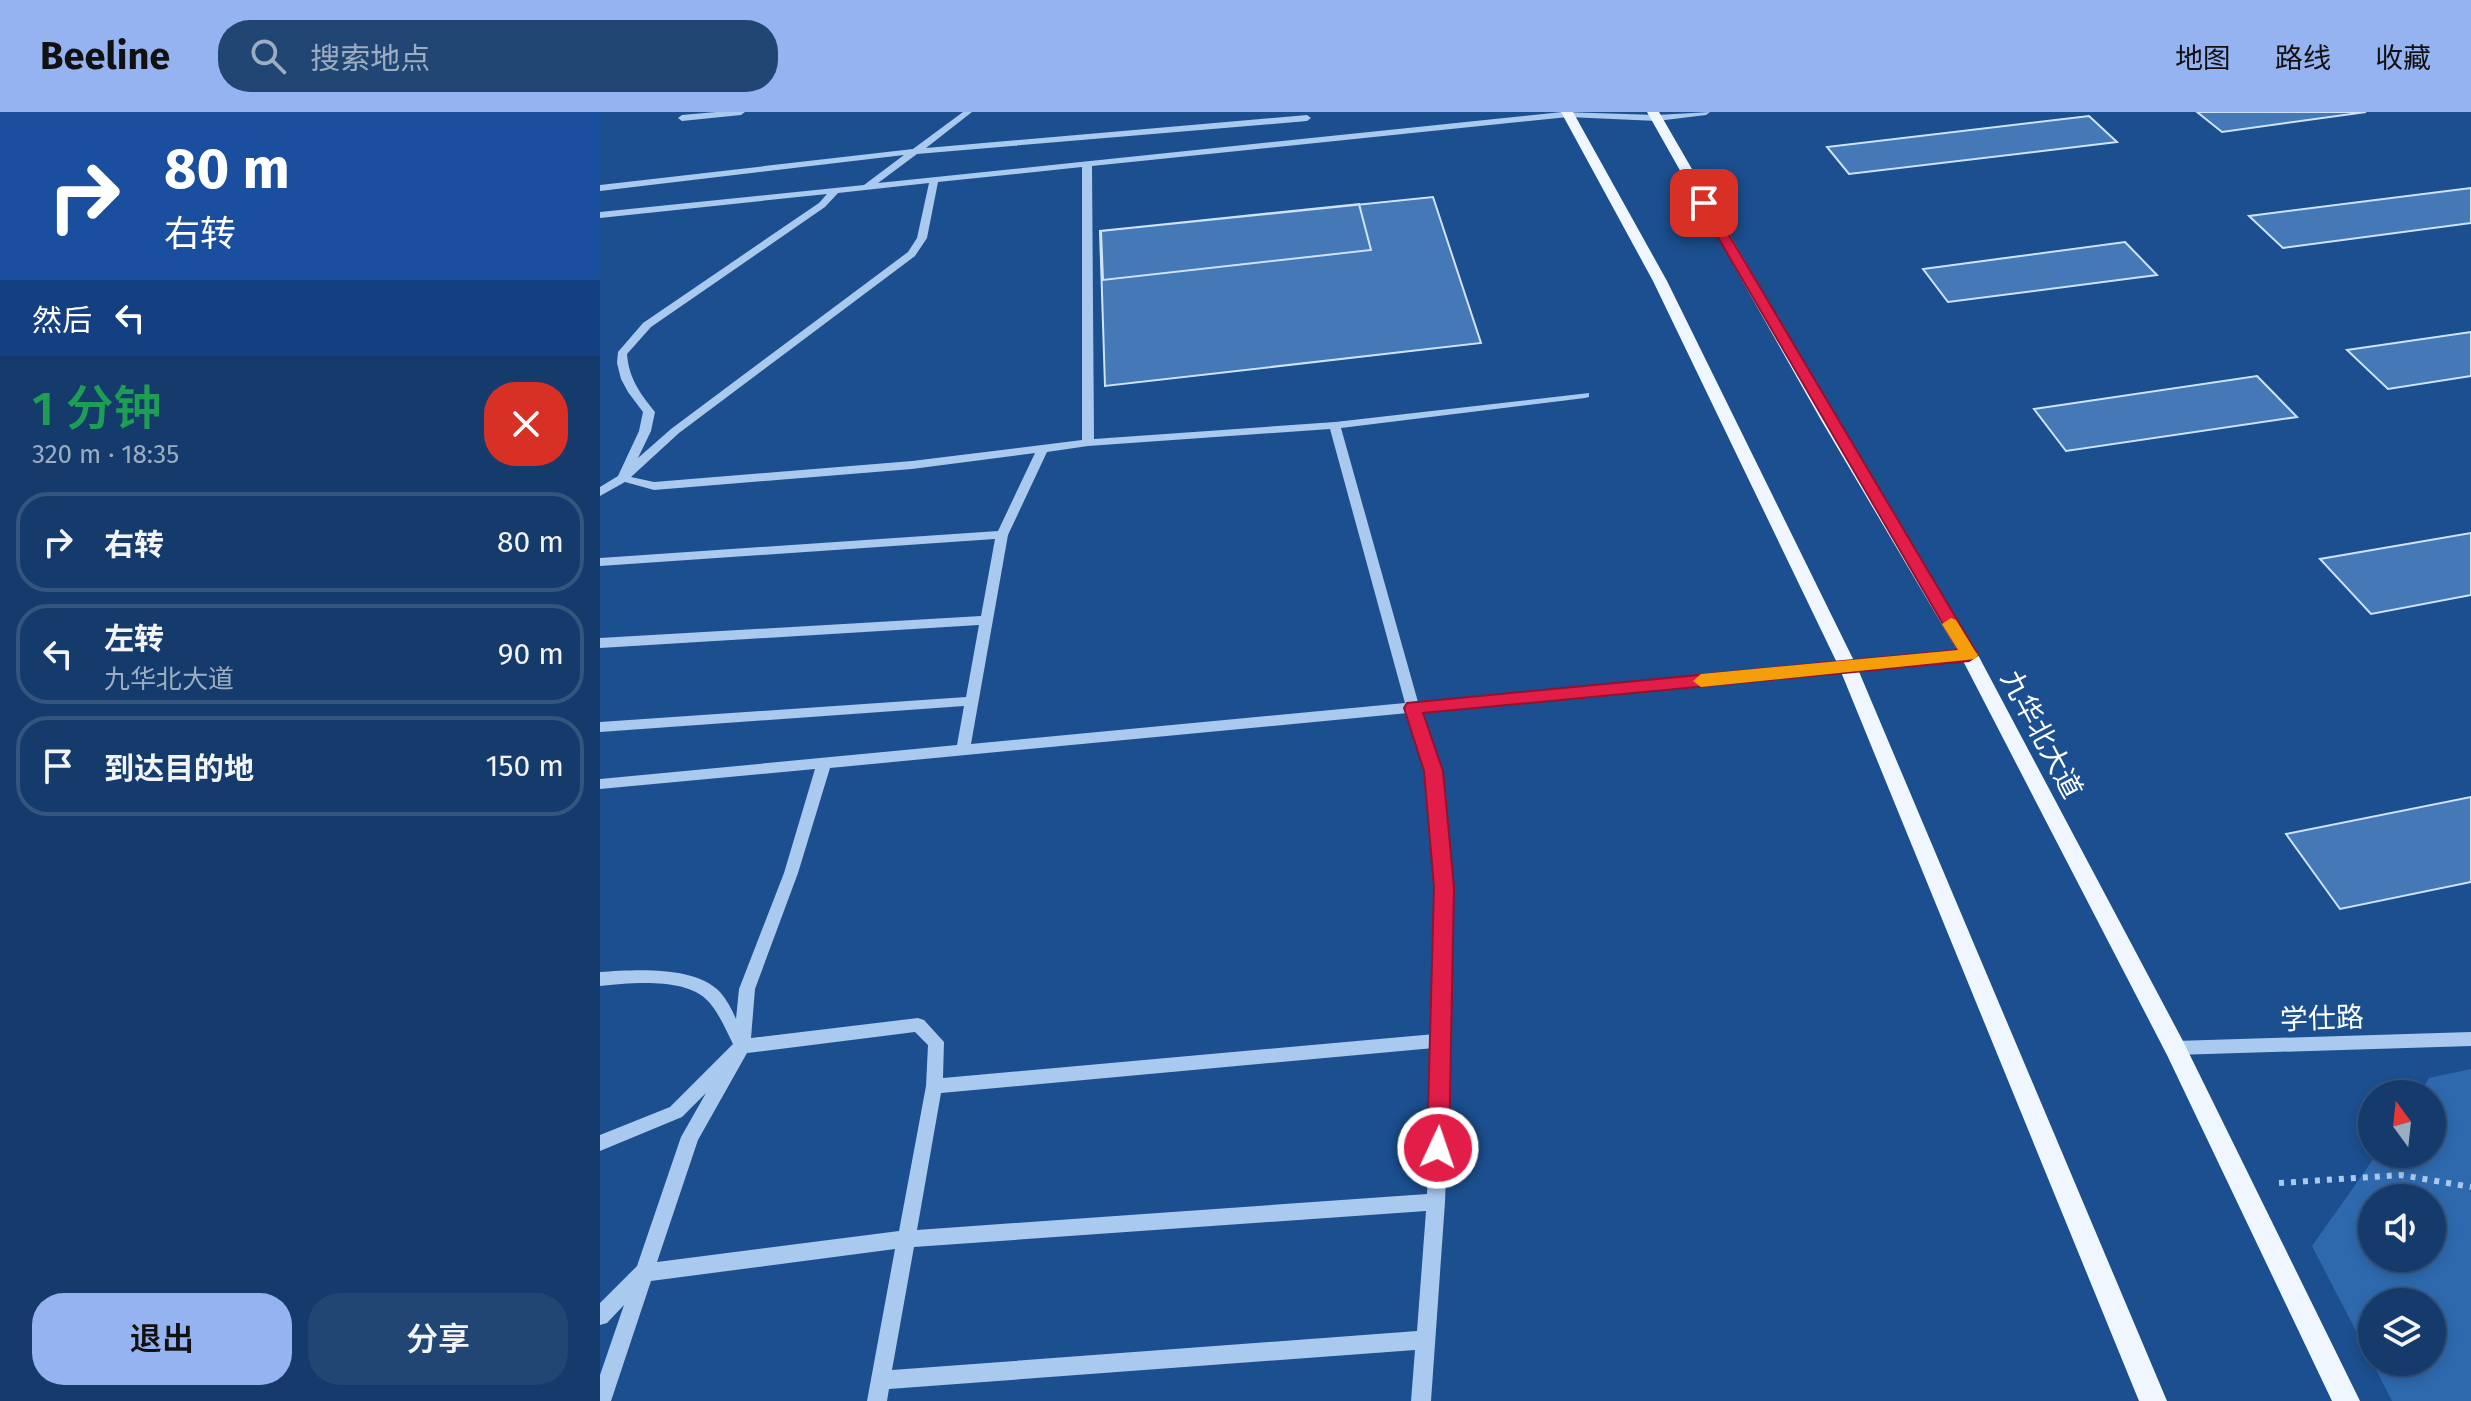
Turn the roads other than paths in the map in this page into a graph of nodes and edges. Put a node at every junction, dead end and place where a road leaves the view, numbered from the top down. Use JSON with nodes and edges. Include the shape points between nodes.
{"nodes":[{"id":1,"x":741,"y":112,"type":"edge"},
{"id":2,"x":968,"y":112,"type":"edge"},
{"id":3,"x":1706,"y":112,"type":"edge"},
{"id":4,"x":1567,"y":113,"type":"edge"},
{"id":5,"x":1307,"y":115,"type":"edge"},
{"id":6,"x":1655,"y":115,"type":"edge"},
{"id":7,"x":682,"y":118,"type":"dead end"},
{"id":8,"x":1313,"y":141,"type":"junction"},
{"id":9,"x":917,"y":151,"type":"junction"},
{"id":10,"x":1087,"y":166,"type":"junction"},
{"id":11,"x":934,"y":182,"type":"junction"},
{"id":12,"x":600,"y":188,"type":"edge"},
{"id":13,"x":864,"y":189,"type":"junction"},
{"id":14,"x":834,"y":192,"type":"junction"},
{"id":15,"x":600,"y":215,"type":"edge"},
{"id":16,"x":1585,"y":395,"type":"dead end"},
{"id":17,"x":1335,"y":425,"type":"junction"},
{"id":18,"x":1088,"y":443,"type":"junction"},
{"id":19,"x":1042,"y":451,"type":"junction"},
{"id":20,"x":623,"y":478,"type":"junction"},
{"id":21,"x":600,"y":492,"type":"edge"},
{"id":22,"x":1002,"y":535,"type":"junction"},
{"id":23,"x":600,"y":562,"type":"edge"},
{"id":24,"x":986,"y":620,"type":"junction"},
{"id":25,"x":600,"y":643,"type":"edge"},
{"id":26,"x":1969,"y":655,"type":"junction"},
{"id":27,"x":1848,"y":667,"type":"junction"},
{"id":28,"x":972,"y":701,"type":"junction"},
{"id":29,"x":1413,"y":708,"type":"junction"},
{"id":30,"x":600,"y":727,"type":"edge"},
{"id":31,"x":963,"y":750,"type":"junction"},
{"id":32,"x":824,"y":763,"type":"junction"},
{"id":33,"x":600,"y":784,"type":"edge"},
{"id":34,"x":600,"y":979,"type":"edge"},
{"id":35,"x":2471,"y":1039,"type":"edge"},
{"id":36,"x":1443,"y":1040,"type":"junction"},
{"id":37,"x":742,"y":1046,"type":"junction"},
{"id":38,"x":2175,"y":1048,"type":"junction"},
{"id":39,"x":934,"y":1086,"type":"junction"},
{"id":40,"x":600,"y":1143,"type":"edge"},
{"id":41,"x":1436,"y":1202,"type":"junction"},
{"id":42,"x":907,"y":1239,"type":"junction"},
{"id":43,"x":643,"y":1273,"type":"junction"},
{"id":44,"x":600,"y":1316,"type":"edge"},
{"id":45,"x":1424,"y":1340,"type":"junction"},
{"id":46,"x":881,"y":1380,"type":"junction"},
{"id":47,"x":601,"y":1401,"type":"edge"},
{"id":48,"x":877,"y":1401,"type":"edge"},
{"id":49,"x":1421,"y":1401,"type":"edge"},
{"id":50,"x":2153,"y":1401,"type":"edge"},
{"id":51,"x":2346,"y":1401,"type":"edge"}],
"edges":[{"from":1,"to":7,"type":"street"},
{"from":2,"to":9,"type":"street"},
{"from":3,"to":6,"type":"street"},
{"from":4,"to":6,"type":"street"},
{"from":4,"to":8,"type":"street"},
{"from":4,"to":27,"type":"main road","via":[[1660,281]]},
{"from":5,"to":8,"type":"street"},
{"from":5,"to":9,"type":"street"},
{"from":6,"to":26,"type":"main road","name":"九华北大道"},
{"from":8,"to":10,"type":"street"},
{"from":9,"to":12,"type":"street"},
{"from":9,"to":13,"type":"street"},
{"from":10,"to":11,"type":"street"},
{"from":10,"to":18,"type":"street"},
{"from":11,"to":13,"type":"street"},
{"from":11,"to":20,"type":"street","via":[[922,238],[912,254],[675,431]]},
{"from":13,"to":14,"type":"street"},
{"from":14,"to":15,"type":"street"},
{"from":14,"to":20,"type":"street","via":[[647,325],[622,354],[629,389],[649,412]]},
{"from":16,"to":17,"type":"street"},
{"from":17,"to":18,"type":"street"},
{"from":17,"to":29,"type":"street"},
{"from":18,"to":19,"type":"street"},
{"from":19,"to":20,"type":"street","via":[[654,486]]},
{"from":19,"to":22,"type":"street"},
{"from":20,"to":21,"type":"street"},
{"from":22,"to":23,"type":"street"},
{"from":22,"to":24,"type":"street"},
{"from":24,"to":25,"type":"street"},
{"from":24,"to":28,"type":"street"},
{"from":26,"to":27,"type":"street"},
{"from":26,"to":38,"type":"main road","name":"九华北大道"},
{"from":27,"to":29,"type":"street"},
{"from":27,"to":50,"type":"main road"},
{"from":28,"to":30,"type":"street"},
{"from":28,"to":31,"type":"street"},
{"from":29,"to":31,"type":"street"},
{"from":29,"to":36,"type":"street","via":[[1434,771],[1444,887]]},
{"from":31,"to":32,"type":"street"},
{"from":32,"to":33,"type":"street"},
{"from":32,"to":37,"type":"street","via":[[791,873],[747,989]]},
{"from":34,"to":37,"type":"street","via":[[676,980],[712,993]]},
{"from":35,"to":38,"type":"street","name":"学仕路"},
{"from":36,"to":39,"type":"street"},
{"from":36,"to":41,"type":"street"},
{"from":37,"to":39,"type":"street","via":[[918,1025],[936,1042]]},
{"from":37,"to":40,"type":"street","via":[[676,1112]]},
{"from":37,"to":43,"type":"street","via":[[690,1137]]},
{"from":38,"to":51,"type":"main road","name":"九华北大道"},
{"from":39,"to":42,"type":"street"},
{"from":41,"to":42,"type":"street"},
{"from":41,"to":45,"type":"street"},
{"from":42,"to":43,"type":"street"},
{"from":42,"to":46,"type":"street"},
{"from":43,"to":44,"type":"street"},
{"from":43,"to":47,"type":"street"},
{"from":45,"to":46,"type":"street"},
{"from":45,"to":49,"type":"street"},
{"from":46,"to":48,"type":"street"}]}
